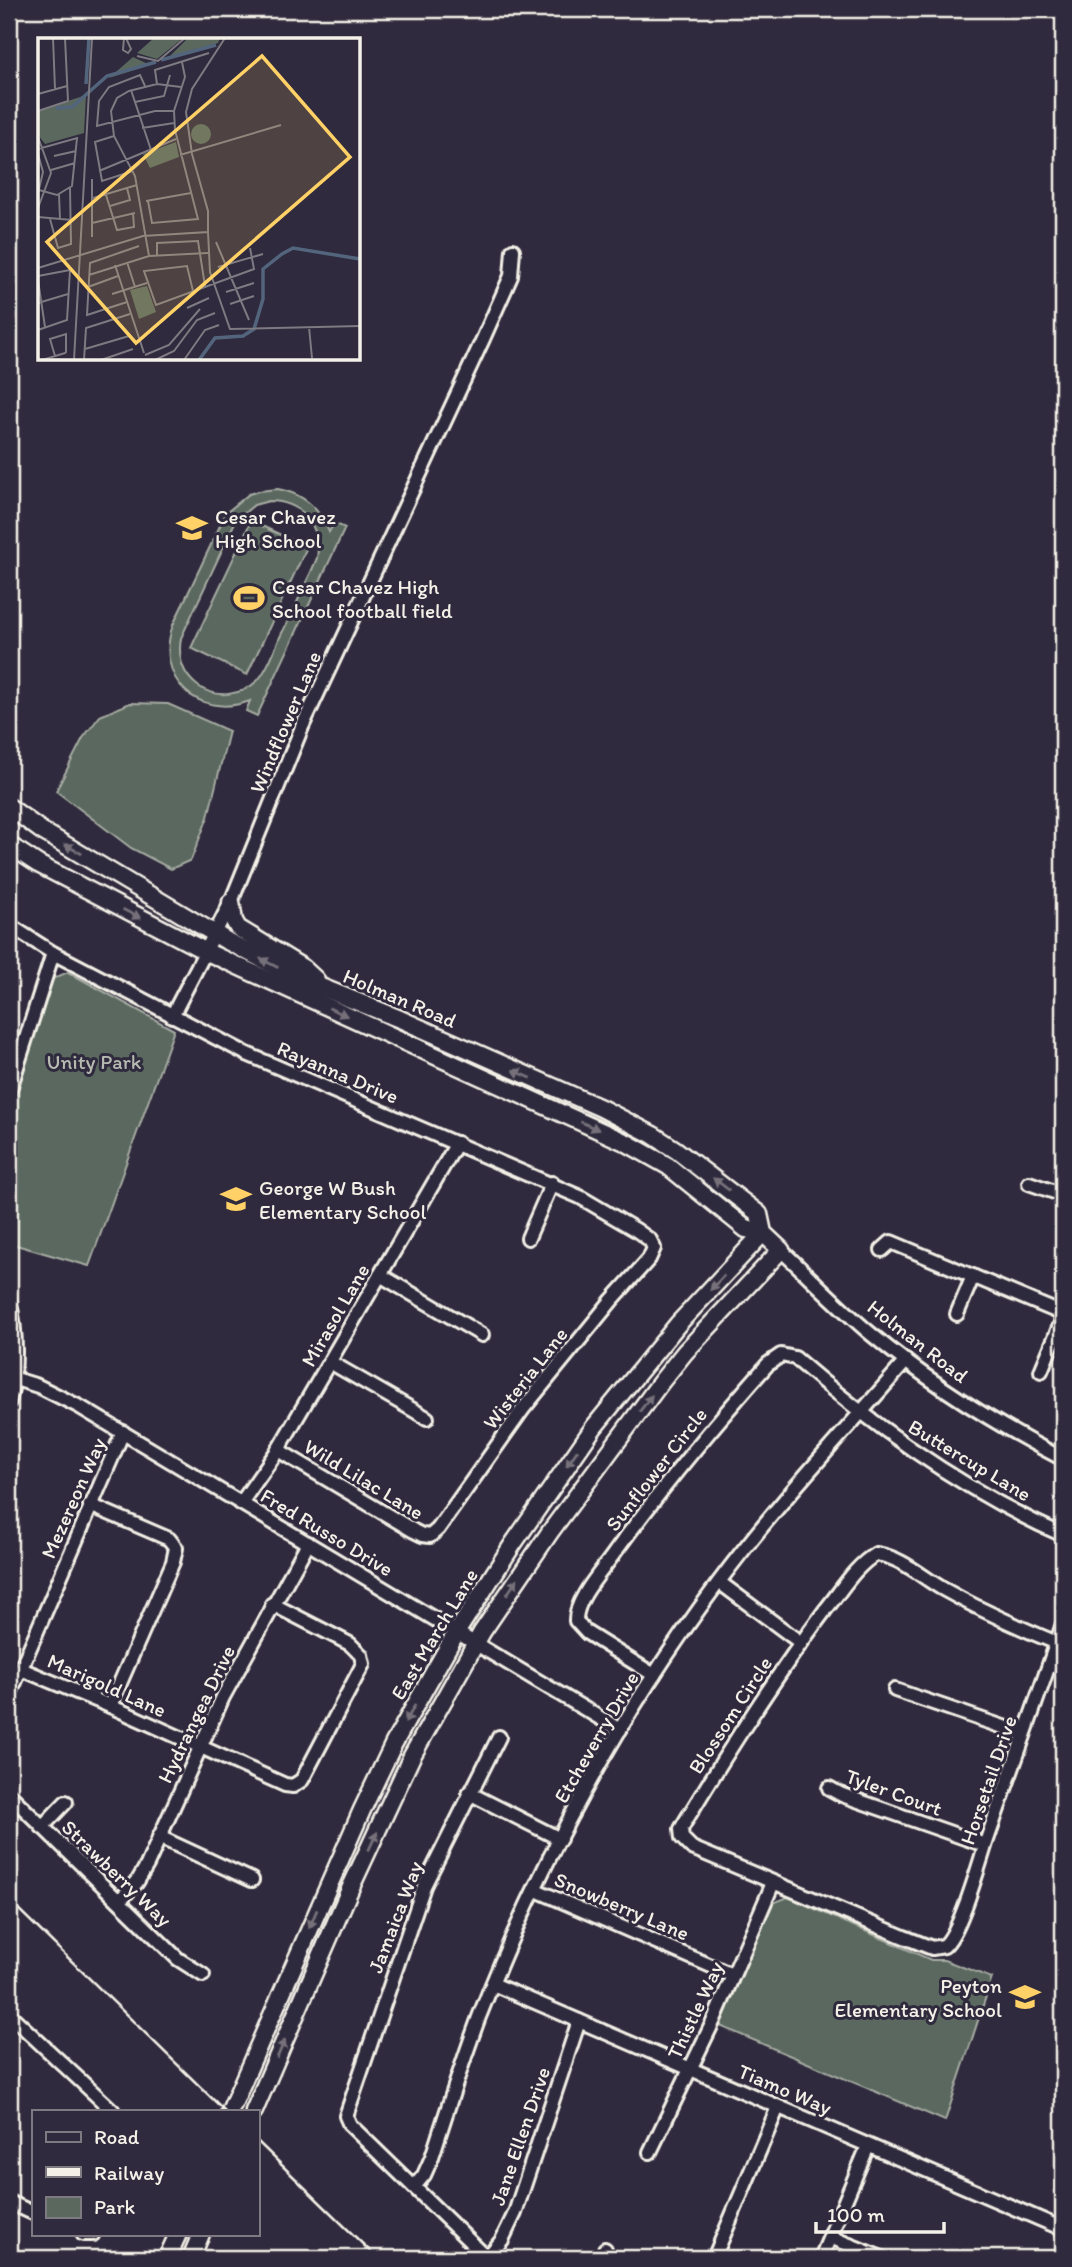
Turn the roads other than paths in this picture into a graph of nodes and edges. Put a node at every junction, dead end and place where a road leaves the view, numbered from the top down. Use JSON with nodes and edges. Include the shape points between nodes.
{"nodes":[{"id":1,"x":513,"y":250,"type":"dead end"},
{"id":2,"x":9,"y":807,"type":"edge"},
{"id":3,"x":9,"y":845,"type":"edge"},
{"id":4,"x":231,"y":902,"type":"junction"},
{"id":5,"x":9,"y":925,"type":"edge"},
{"id":6,"x":215,"y":934,"type":"junction"},
{"id":7,"x":206,"y":952,"type":"junction"},
{"id":8,"x":53,"y":953,"type":"junction"},
{"id":9,"x":328,"y":991,"type":"junction"},
{"id":10,"x":172,"y":1016,"type":"junction"},
{"id":11,"x":13,"y":1063,"type":"edge"},
{"id":12,"x":9,"y":1092,"type":"edge"},
{"id":13,"x":457,"y":1143,"type":"junction"},
{"id":14,"x":552,"y":1183,"type":"junction"},
{"id":15,"x":1029,"y":1183,"type":"dead end"},
{"id":16,"x":1063,"y":1195,"type":"edge"},
{"id":17,"x":763,"y":1233,"type":"junction"},
{"id":18,"x":528,"y":1238,"type":"dead end"},
{"id":19,"x":653,"y":1248,"type":"joint"},
{"id":20,"x":781,"y":1250,"type":"junction"},
{"id":21,"x":883,"y":1250,"type":"dead end"},
{"id":22,"x":380,"y":1275,"type":"junction"},
{"id":23,"x":973,"y":1276,"type":"junction"},
{"id":24,"x":9,"y":1300,"type":"edge"},
{"id":25,"x":957,"y":1314,"type":"dead end"},
{"id":26,"x":1063,"y":1316,"type":"edge"},
{"id":27,"x":482,"y":1335,"type":"dead end"},
{"id":28,"x":906,"y":1361,"type":"junction"},
{"id":29,"x":330,"y":1362,"type":"junction"},
{"id":30,"x":1041,"y":1371,"type":"dead end"},
{"id":31,"x":11,"y":1377,"type":"edge"},
{"id":32,"x":9,"y":1402,"type":"edge"},
{"id":33,"x":861,"y":1413,"type":"junction"},
{"id":34,"x":427,"y":1418,"type":"dead end"},
{"id":35,"x":123,"y":1432,"type":"junction"},
{"id":36,"x":278,"y":1450,"type":"junction"},
{"id":37,"x":1063,"y":1460,"type":"edge"},
{"id":38,"x":241,"y":1503,"type":"junction"},
{"id":39,"x":90,"y":1505,"type":"junction"},
{"id":40,"x":1063,"y":1535,"type":"edge"},
{"id":41,"x":430,"y":1536,"type":"joint"},
{"id":42,"x":307,"y":1543,"type":"junction"},
{"id":43,"x":719,"y":1582,"type":"junction"},
{"id":44,"x":272,"y":1604,"type":"junction"},
{"id":45,"x":1063,"y":1624,"type":"edge"},
{"id":46,"x":456,"y":1633,"type":"junction"},
{"id":47,"x":801,"y":1643,"type":"junction"},
{"id":48,"x":1057,"y":1643,"type":"junction"},
{"id":49,"x":475,"y":1644,"type":"junction"},
{"id":50,"x":21,"y":1668,"type":"junction"},
{"id":51,"x":654,"y":1675,"type":"junction"},
{"id":52,"x":895,"y":1690,"type":"dead end"},
{"id":53,"x":9,"y":1696,"type":"edge"},
{"id":54,"x":110,"y":1706,"type":"junction"},
{"id":55,"x":620,"y":1730,"type":"junction"},
{"id":56,"x":1024,"y":1734,"type":"junction"},
{"id":57,"x":499,"y":1737,"type":"dead end"},
{"id":58,"x":200,"y":1746,"type":"junction"},
{"id":59,"x":830,"y":1788,"type":"dead end"},
{"id":60,"x":469,"y":1793,"type":"junction"},
{"id":61,"x":9,"y":1794,"type":"edge"},
{"id":62,"x":66,"y":1802,"type":"dead end"},
{"id":63,"x":41,"y":1827,"type":"junction"},
{"id":64,"x":159,"y":1837,"type":"junction"},
{"id":65,"x":560,"y":1839,"type":"junction"},
{"id":66,"x":985,"y":1845,"type":"junction"},
{"id":67,"x":252,"y":1880,"type":"dead end"},
{"id":68,"x":773,"y":1883,"type":"junction"},
{"id":69,"x":536,"y":1889,"type":"junction"},
{"id":70,"x":119,"y":1901,"type":"junction"},
{"id":71,"x":944,"y":1945,"type":"joint"},
{"id":72,"x":202,"y":1975,"type":"dead end"},
{"id":73,"x":733,"y":1975,"type":"junction"},
{"id":74,"x":493,"y":1984,"type":"junction"},
{"id":75,"x":9,"y":2014,"type":"edge"},
{"id":76,"x":579,"y":2021,"type":"junction"},
{"id":77,"x":689,"y":2068,"type":"junction"},
{"id":78,"x":778,"y":2107,"type":"junction"},
{"id":79,"x":112,"y":2110,"type":"edge"},
{"id":80,"x":230,"y":2110,"type":"edge"},
{"id":81,"x":254,"y":2110,"type":"edge"},
{"id":82,"x":868,"y":2146,"type":"junction"},
{"id":83,"x":650,"y":2152,"type":"dead end"},
{"id":84,"x":414,"y":2187,"type":"junction"},
{"id":85,"x":9,"y":2202,"type":"edge"},
{"id":86,"x":32,"y":2213,"type":"edge"},
{"id":87,"x":1063,"y":2229,"type":"edge"},
{"id":88,"x":176,"y":2236,"type":"edge"},
{"id":89,"x":200,"y":2236,"type":"edge"},
{"id":90,"x":830,"y":2237,"type":"junction"},
{"id":91,"x":167,"y":2258,"type":"edge"},
{"id":92,"x":191,"y":2258,"type":"edge"},
{"id":93,"x":487,"y":2258,"type":"edge"},
{"id":94,"x":714,"y":2258,"type":"edge"},
{"id":95,"x":821,"y":2258,"type":"edge"},
{"id":96,"x":882,"y":2258,"type":"edge"}],
"edges":[{"from":1,"to":4,"type":"street","name":"Windflower Lane","via":[[511,276],[315,697]]},
{"from":6,"to":2,"type":"main road","name":"Holman Road","one_way":true},
{"from":3,"to":7,"type":"main road","name":"Holman Road","one_way":true},
{"from":4,"to":6,"type":"street","name":"Windflower Lane"},
{"from":4,"to":9,"type":"main road","via":[[239,928],[303,968]]},
{"from":5,"to":8,"type":"street","name":"Rayanna Drive"},
{"from":6,"to":7,"type":"street","name":"Windflower Lane"},
{"from":9,"to":6,"type":"main road","name":"Holman Road","one_way":true},
{"from":7,"to":10,"type":"street","name":"Windflower Lane"},
{"from":7,"to":17,"type":"main road","name":"Holman Road","one_way":true,"via":[[627,1143],[668,1166],[747,1229]]},
{"from":8,"to":10,"type":"street","name":"Rayanna Drive"},
{"from":8,"to":11,"type":"street"},
{"from":17,"to":9,"type":"main road","name":"Holman Road","one_way":true,"via":[[759,1214],[653,1135],[601,1108]]},
{"from":10,"to":13,"type":"street","name":"Rayanna Drive","via":[[247,1054]]},
{"from":11,"to":12,"type":"street"},
{"from":13,"to":14,"type":"street","name":"Rayanna Drive"},
{"from":13,"to":22,"type":"street","name":"Mirasol Lane"},
{"from":14,"to":18,"type":"street"},
{"from":14,"to":19,"type":"street","name":"Rayanna Drive","via":[[607,1212],[650,1240]]},
{"from":15,"to":16,"type":"street"},
{"from":17,"to":20,"type":"main road","name":"Holman Road"},
{"from":17,"to":46,"type":"main road","name":"East March Lane","one_way":true,"via":[[678,1324],[594,1427]]},
{"from":19,"to":41,"type":"street","name":"Wisteria Lane","via":[[649,1259],[523,1409]]},
{"from":20,"to":28,"type":"street","name":"Holman Road"},
{"from":49,"to":20,"type":"main road","name":"East March Lane","one_way":true,"via":[[550,1532],[661,1382]]},
{"from":21,"to":23,"type":"street","via":[[891,1242]]},
{"from":22,"to":27,"type":"street"},
{"from":22,"to":29,"type":"street","name":"Mirasol Lane"},
{"from":23,"to":25,"type":"street"},
{"from":23,"to":26,"type":"street"},
{"from":24,"to":31,"type":"street"},
{"from":26,"to":30,"type":"street"},
{"from":28,"to":33,"type":"street","name":"Etcheverry Drive"},
{"from":28,"to":37,"type":"street","name":"Holman Road","via":[[985,1416]]},
{"from":29,"to":34,"type":"street"},
{"from":29,"to":36,"type":"street","name":"Mirasol Lane"},
{"from":31,"to":32,"type":"street"},
{"from":31,"to":35,"type":"street","name":"Fred Russo Drive","via":[[61,1396]]},
{"from":33,"to":40,"type":"street","name":"Buttercup Lane","via":[[986,1495]]},
{"from":33,"to":43,"type":"street","name":"Etcheverry Drive"},
{"from":33,"to":51,"type":"street","name":"Sunflower Circle","via":[[795,1358],[781,1354],[690,1453],[575,1612],[576,1621],[587,1633]]},
{"from":35,"to":38,"type":"street","name":"Fred Russo Drive"},
{"from":35,"to":39,"type":"street","name":"Mezereon Way"},
{"from":36,"to":38,"type":"street","name":"Mirasol Lane"},
{"from":36,"to":41,"type":"street","name":"Wild Lilac Lane","via":[[414,1531]]},
{"from":38,"to":42,"type":"street","name":"Fred Russo Drive"},
{"from":39,"to":50,"type":"street","name":"Mezereon Way"},
{"from":39,"to":54,"type":"street","via":[[169,1539],[176,1548]]},
{"from":42,"to":44,"type":"street","name":"Hydrangea Drive"},
{"from":42,"to":46,"type":"street","name":"Fred Russo Drive"},
{"from":43,"to":47,"type":"street"},
{"from":43,"to":51,"type":"street","name":"Etcheverry Drive"},
{"from":44,"to":58,"type":"street","name":"Hydrangea Drive"},
{"from":44,"to":58,"type":"street","name":"Marigold Lane","via":[[350,1644],[363,1664],[302,1780],[293,1786]]},
{"from":45,"to":48,"type":"street","name":"Horsetail Drive"},
{"from":46,"to":49,"type":"street","name":"Fred Russo Drive"},
{"from":46,"to":80,"type":"main road","name":"East March Lane","one_way":true,"via":[[362,1810]]},
{"from":47,"to":48,"type":"street","name":"Blossom Circle","via":[[855,1573],[876,1554],[893,1558],[971,1604]]},
{"from":47,"to":68,"type":"street","name":"Blossom Circle","via":[[734,1739],[681,1829],[682,1838],[692,1848]]},
{"from":48,"to":56,"type":"street","name":"Horsetail Drive"},
{"from":49,"to":55,"type":"street","name":"Fred Russo Drive"},
{"from":81,"to":49,"type":"main road","name":"East March Lane","one_way":true,"via":[[412,1756]]},
{"from":50,"to":53,"type":"street","name":"Mezereon Way"},
{"from":50,"to":54,"type":"street","name":"Marigold Lane"},
{"from":51,"to":55,"type":"street","name":"Etcheverry Drive"},
{"from":52,"to":56,"type":"street"},
{"from":54,"to":58,"type":"street","name":"Marigold Lane"},
{"from":55,"to":65,"type":"street","name":"Etcheverry Drive"},
{"from":56,"to":66,"type":"street","name":"Horsetail Drive"},
{"from":57,"to":60,"type":"street","name":"Jamaica Way"},
{"from":58,"to":64,"type":"street","name":"Hydrangea Drive"},
{"from":59,"to":66,"type":"street","name":"Tyler Court"},
{"from":60,"to":65,"type":"street"},
{"from":60,"to":84,"type":"street","name":"Jamaica Way","via":[[424,1886],[346,2120]]},
{"from":61,"to":63,"type":"street","name":"Strawberry Way"},
{"from":62,"to":63,"type":"street"},
{"from":63,"to":70,"type":"street","name":"Strawberry Way"},
{"from":64,"to":67,"type":"street"},
{"from":64,"to":70,"type":"street","name":"Hydrangea Drive","via":[[137,1882]]},
{"from":65,"to":69,"type":"street","name":"Etcheverry Drive"},
{"from":66,"to":71,"type":"street","name":"Horsetail Drive","via":[[953,1935]]},
{"from":68,"to":71,"type":"street","name":"Blossom Circle","via":[[932,1948]]},
{"from":68,"to":73,"type":"street","name":"Thistle Way"},
{"from":69,"to":73,"type":"street","name":"Snowberry Lane"},
{"from":69,"to":74,"type":"street","name":"Etcheverry Drive"},
{"from":70,"to":72,"type":"street","name":"Strawberry Way","via":[[178,1959]]},
{"from":73,"to":77,"type":"street","name":"Thistle Way"},
{"from":74,"to":76,"type":"street","name":"Tiamo Way"},
{"from":74,"to":84,"type":"street","name":"Etcheverry Drive","via":[[432,2157]]},
{"from":75,"to":79,"type":"street"},
{"from":76,"to":77,"type":"street","name":"Tiamo Way"},
{"from":76,"to":93,"type":"street","name":"Jane Ellen Drive","via":[[512,2220]]},
{"from":77,"to":78,"type":"street","name":"Tiamo Way"},
{"from":77,"to":83,"type":"street","name":"Thistle Way"},
{"from":78,"to":82,"type":"street","name":"Tiamo Way"},
{"from":78,"to":94,"type":"street"},
{"from":82,"to":87,"type":"street","name":"Tiamo Way"},
{"from":82,"to":90,"type":"street"},
{"from":84,"to":93,"type":"street"},
{"from":85,"to":86,"type":"street"},
{"from":88,"to":91,"type":"main road"},
{"from":89,"to":92,"type":"main road"},
{"from":90,"to":95,"type":"street"},
{"from":90,"to":96,"type":"street"}]}
